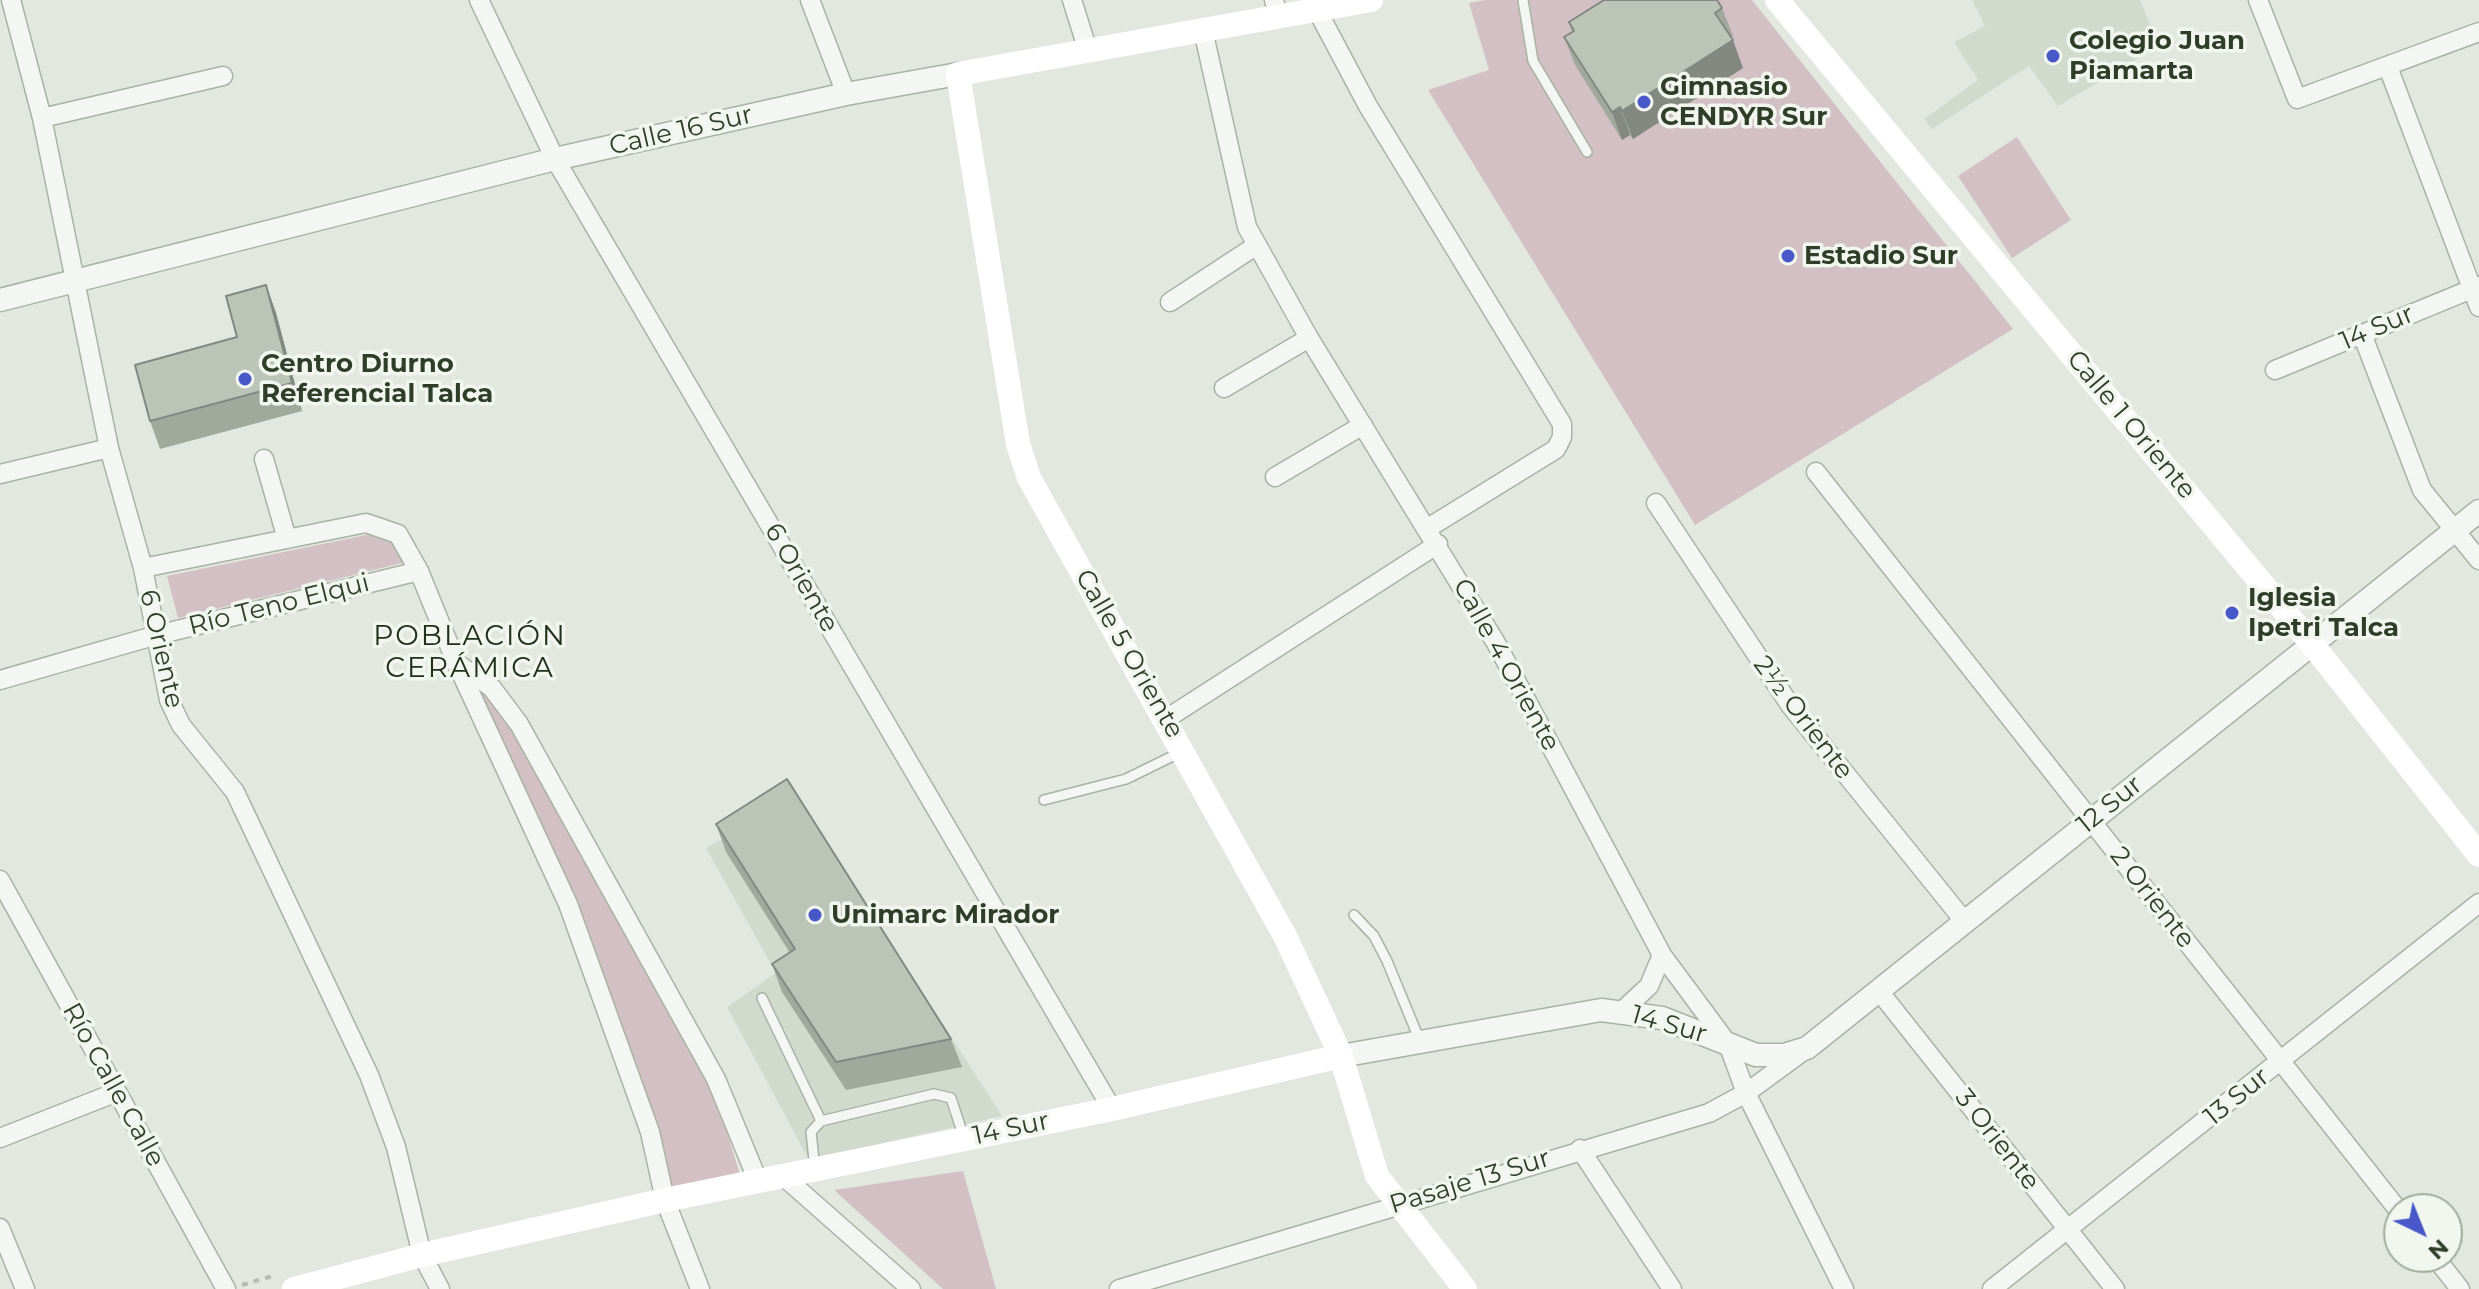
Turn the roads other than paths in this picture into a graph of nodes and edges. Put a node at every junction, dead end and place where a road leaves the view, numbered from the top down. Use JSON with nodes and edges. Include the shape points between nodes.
{"nodes":[{"id":1,"x":11,"y":0,"type":"edge"},
{"id":2,"x":479,"y":0,"type":"edge"},
{"id":3,"x":810,"y":0,"type":"edge"},
{"id":4,"x":1072,"y":0,"type":"edge"},
{"id":5,"x":1371,"y":0,"type":"edge"},
{"id":6,"x":1523,"y":0,"type":"edge"},
{"id":7,"x":1777,"y":0,"type":"edge"},
{"id":8,"x":2258,"y":0,"type":"edge"},
{"id":9,"x":1276,"y":8,"type":"edge"},
{"id":10,"x":1317,"y":10,"type":"junction"},
{"id":11,"x":1203,"y":30,"type":"junction"},
{"id":12,"x":2479,"y":32,"type":"edge"},
{"id":13,"x":1088,"y":51,"type":"junction"},
{"id":14,"x":2388,"y":67,"type":"junction"},
{"id":15,"x":958,"y":74,"type":"junction"},
{"id":16,"x":223,"y":76,"type":"dead end"},
{"id":17,"x":846,"y":94,"type":"junction"},
{"id":18,"x":42,"y":118,"type":"junction"},
{"id":19,"x":1587,"y":152,"type":"dead end"},
{"id":20,"x":555,"y":159,"type":"junction"},
{"id":21,"x":1257,"y":245,"type":"junction"},
{"id":22,"x":76,"y":281,"type":"junction"},
{"id":23,"x":2476,"y":287,"type":"edge"},
{"id":24,"x":0,"y":300,"type":"edge"},
{"id":25,"x":1170,"y":302,"type":"dead end"},
{"id":26,"x":2479,"y":307,"type":"edge"},
{"id":27,"x":2362,"y":334,"type":"junction"},
{"id":28,"x":1309,"y":338,"type":"junction"},
{"id":29,"x":2275,"y":370,"type":"dead end"},
{"id":30,"x":1224,"y":388,"type":"dead end"},
{"id":31,"x":1363,"y":425,"type":"junction"},
{"id":32,"x":109,"y":448,"type":"junction"},
{"id":33,"x":264,"y":459,"type":"dead end"},
{"id":34,"x":1816,"y":472,"type":"dead end"},
{"id":35,"x":0,"y":474,"type":"edge"},
{"id":36,"x":1275,"y":477,"type":"dead end"},
{"id":37,"x":1656,"y":503,"type":"dead end"},
{"id":38,"x":2479,"y":511,"type":"edge"},
{"id":39,"x":2455,"y":530,"type":"junction"},
{"id":40,"x":1433,"y":536,"type":"junction"},
{"id":41,"x":287,"y":539,"type":"junction"},
{"id":42,"x":2479,"y":560,"type":"edge"},
{"id":43,"x":143,"y":568,"type":"junction"},
{"id":44,"x":419,"y":571,"type":"junction"},
{"id":45,"x":157,"y":635,"type":"junction"},
{"id":46,"x":2312,"y":644,"type":"junction"},
{"id":47,"x":456,"y":662,"type":"junction"},
{"id":48,"x":0,"y":680,"type":"edge"},
{"id":49,"x":1166,"y":719,"type":"junction"},
{"id":50,"x":1184,"y":750,"type":"junction"},
{"id":51,"x":1044,"y":800,"type":"dead end"},
{"id":52,"x":2090,"y":821,"type":"junction"},
{"id":53,"x":2479,"y":855,"type":"edge"},
{"id":54,"x":0,"y":880,"type":"edge"},
{"id":55,"x":2479,"y":903,"type":"edge"},
{"id":56,"x":1354,"y":915,"type":"dead end"},
{"id":57,"x":1965,"y":922,"type":"junction"},
{"id":58,"x":1662,"y":955,"type":"junction"},
{"id":59,"x":1879,"y":991,"type":"junction"},
{"id":60,"x":762,"y":998,"type":"dead end"},
{"id":61,"x":1622,"y":1011,"type":"junction"},
{"id":62,"x":1420,"y":1041,"type":"junction"},
{"id":63,"x":1728,"y":1044,"type":"junction"},
{"id":64,"x":1807,"y":1048,"type":"junction"},
{"id":65,"x":1341,"y":1056,"type":"junction"},
{"id":66,"x":2281,"y":1062,"type":"junction"},
{"id":67,"x":117,"y":1092,"type":"junction"},
{"id":68,"x":1746,"y":1093,"type":"junction"},
{"id":69,"x":1112,"y":1109,"type":"junction"},
{"id":70,"x":821,"y":1121,"type":"junction"},
{"id":71,"x":0,"y":1138,"type":"edge"},
{"id":72,"x":964,"y":1139,"type":"junction"},
{"id":73,"x":1580,"y":1149,"type":"junction"},
{"id":74,"x":815,"y":1169,"type":"junction"},
{"id":75,"x":783,"y":1176,"type":"junction"},
{"id":76,"x":758,"y":1181,"type":"junction"},
{"id":77,"x":2385,"y":1193,"type":"edge"},
{"id":78,"x":665,"y":1200,"type":"junction"},
{"id":79,"x":1396,"y":1204,"type":"junction"},
{"id":80,"x":0,"y":1228,"type":"edge"},
{"id":81,"x":2069,"y":1231,"type":"junction"},
{"id":82,"x":422,"y":1255,"type":"junction"},
{"id":83,"x":2448,"y":1273,"type":"edge"},
{"id":84,"x":340,"y":1283,"type":"edge"},
{"id":85,"x":25,"y":1289,"type":"edge"},
{"id":86,"x":226,"y":1289,"type":"edge"},
{"id":87,"x":294,"y":1289,"type":"edge"},
{"id":88,"x":440,"y":1289,"type":"edge"},
{"id":89,"x":700,"y":1289,"type":"edge"},
{"id":90,"x":911,"y":1289,"type":"edge"},
{"id":91,"x":1119,"y":1289,"type":"edge"},
{"id":92,"x":1465,"y":1289,"type":"edge"},
{"id":93,"x":1672,"y":1289,"type":"edge"},
{"id":94,"x":1844,"y":1289,"type":"edge"},
{"id":95,"x":1992,"y":1289,"type":"edge"},
{"id":96,"x":2115,"y":1289,"type":"edge"},
{"id":97,"x":2460,"y":1289,"type":"edge"}],
"edges":[{"from":1,"to":18,"type":"street","name":"6 Oriente"},
{"from":2,"to":20,"type":"street","name":"6 Oriente"},
{"from":3,"to":17,"type":"street"},
{"from":4,"to":13,"type":"street"},
{"from":5,"to":10,"type":"main road","name":"Calle 16 Sur"},
{"from":6,"to":19,"type":"lane","via":[[1533,61]]},
{"from":7,"to":46,"type":"main road","name":"Calle 1 Oriente"},
{"from":8,"to":14,"type":"street","via":[[2297,99]]},
{"from":9,"to":10,"type":"main road","name":"Calle 16 Sur"},
{"from":9,"to":11,"type":"main road","name":"Calle 16 Sur"},
{"from":10,"to":40,"type":"street","via":[[1368,106],[1562,424],[1556,449]]},
{"from":11,"to":13,"type":"main road","name":"Calle 16 Sur"},
{"from":11,"to":21,"type":"street","name":"Calle 4 Oriente","via":[[1247,227]]},
{"from":12,"to":14,"type":"street"},
{"from":13,"to":15,"type":"main road","name":"Calle 16 Sur"},
{"from":14,"to":23,"type":"street"},
{"from":15,"to":17,"type":"street","name":"Calle 16 Sur"},
{"from":15,"to":49,"type":"main road","name":"Calle 5 Oriente","via":[[1022,459]]},
{"from":16,"to":18,"type":"street"},
{"from":17,"to":20,"type":"street","name":"Calle 16 Sur"},
{"from":18,"to":22,"type":"street","name":"6 Oriente"},
{"from":20,"to":22,"type":"street","name":"Calle 16 Sur"},
{"from":20,"to":69,"type":"street","name":"6 Oriente"},
{"from":21,"to":25,"type":"street"},
{"from":21,"to":28,"type":"street","name":"Calle 4 Oriente"},
{"from":22,"to":24,"type":"street","name":"Calle 16 Sur"},
{"from":22,"to":32,"type":"street","name":"6 Oriente"},
{"from":23,"to":26,"type":"street"},
{"from":23,"to":27,"type":"street","name":"14 Sur"},
{"from":27,"to":29,"type":"street","name":"14 Sur"},
{"from":27,"to":39,"type":"street","via":[[2416,478]]},
{"from":28,"to":30,"type":"street"},
{"from":28,"to":31,"type":"street","name":"Calle 4 Oriente"},
{"from":31,"to":36,"type":"street"},
{"from":31,"to":40,"type":"street","name":"Calle 4 Oriente"},
{"from":32,"to":35,"type":"street"},
{"from":32,"to":43,"type":"street","name":"6 Oriente"},
{"from":33,"to":41,"type":"street"},
{"from":34,"to":52,"type":"street","name":"2 Oriente"},
{"from":37,"to":57,"type":"street","name":"2½ Oriente","via":[[1790,705]]},
{"from":38,"to":39,"type":"street","name":"12 Sur"},
{"from":39,"to":42,"type":"street"},
{"from":39,"to":46,"type":"street","name":"12 Sur"},
{"from":40,"to":49,"type":"street"},
{"from":40,"to":58,"type":"street","name":"Calle 4 Oriente"},
{"from":41,"to":43,"type":"street"},
{"from":41,"to":44,"type":"street","via":[[366,523],[398,534]]},
{"from":43,"to":45,"type":"street","name":"6 Oriente"},
{"from":44,"to":45,"type":"street","name":"Río Teno Elqui"},
{"from":44,"to":47,"type":"street"},
{"from":45,"to":48,"type":"street","name":"Río Teno Elqui"},
{"from":45,"to":82,"type":"street","name":"6 Oriente","via":[[174,713],[235,792],[384,1108]]},
{"from":46,"to":52,"type":"street","name":"12 Sur"},
{"from":46,"to":53,"type":"main road","name":"Calle 1 Oriente"},
{"from":47,"to":76,"type":"street","via":[[492,688],[519,724],[716,1079]]},
{"from":47,"to":78,"type":"street","via":[[568,904],[650,1132]]},
{"from":49,"to":50,"type":"main road","name":"Calle 5 Oriente"},
{"from":50,"to":51,"type":"lane","via":[[1126,779]]},
{"from":50,"to":65,"type":"main road","name":"Calle 5 Oriente","via":[[1285,936]]},
{"from":52,"to":57,"type":"street","name":"12 Sur"},
{"from":52,"to":66,"type":"street","name":"2 Oriente"},
{"from":54,"to":67,"type":"street","name":"Río Calle Calle"},
{"from":55,"to":66,"type":"street","name":"13 Sur"},
{"from":56,"to":62,"type":"lane","via":[[1374,936]]},
{"from":57,"to":59,"type":"street","name":"12 Sur"},
{"from":58,"to":61,"type":"street","via":[[1649,986]]},
{"from":58,"to":63,"type":"street","name":"Calle 4 Oriente"},
{"from":59,"to":64,"type":"street","name":"12 Sur"},
{"from":59,"to":81,"type":"street","name":"3 Oriente"},
{"from":60,"to":70,"type":"lane"},
{"from":61,"to":62,"type":"street","name":"14 Sur","via":[[1551,1016]]},
{"from":61,"to":63,"type":"street","name":"14 Sur","via":[[1662,1018]]},
{"from":62,"to":65,"type":"street","name":"14 Sur"},
{"from":63,"to":64,"type":"street","name":"12 Sur","via":[[1771,1056]]},
{"from":63,"to":68,"type":"street","name":"Calle 4 Oriente"},
{"from":64,"to":68,"type":"street","name":"Pasaje 13 Sur"},
{"from":65,"to":69,"type":"main road","name":"14 Sur"},
{"from":65,"to":79,"type":"main road","name":"Calle 5 Oriente","via":[[1369,1158]]},
{"from":66,"to":77,"type":"street","name":"2 Oriente"},
{"from":66,"to":81,"type":"street","name":"13 Sur"},
{"from":67,"to":71,"type":"street"},
{"from":67,"to":86,"type":"street","name":"Río Calle Calle"},
{"from":68,"to":73,"type":"street","name":"Pasaje 13 Sur","via":[[1709,1113]]},
{"from":68,"to":94,"type":"street","name":"Calle 4 Oriente"},
{"from":69,"to":72,"type":"main road","name":"14 Sur"},
{"from":70,"to":72,"type":"lane","via":[[941,1093],[954,1104]]},
{"from":70,"to":74,"type":"lane","via":[[811,1132]]},
{"from":72,"to":74,"type":"main road","name":"14 Sur"},
{"from":73,"to":79,"type":"street","name":"Pasaje 13 Sur"},
{"from":73,"to":93,"type":"street"},
{"from":74,"to":75,"type":"main road","name":"14 Sur"},
{"from":75,"to":76,"type":"main road","name":"14 Sur"},
{"from":75,"to":90,"type":"street"},
{"from":76,"to":78,"type":"main road","name":"14 Sur"},
{"from":78,"to":82,"type":"main road","name":"14 Sur"},
{"from":78,"to":89,"type":"street"},
{"from":79,"to":91,"type":"street","name":"Pasaje 13 Sur"},
{"from":79,"to":92,"type":"main road","name":"Calle 5 Oriente"},
{"from":80,"to":85,"type":"street"},
{"from":81,"to":95,"type":"street","name":"13 Sur"},
{"from":81,"to":96,"type":"street","name":"3 Oriente"},
{"from":82,"to":84,"type":"main road","name":"14 Sur"},
{"from":82,"to":88,"type":"street","name":"6 Oriente"},
{"from":83,"to":97,"type":"street"},
{"from":84,"to":87,"type":"main road","name":"14 Sur"}]}
